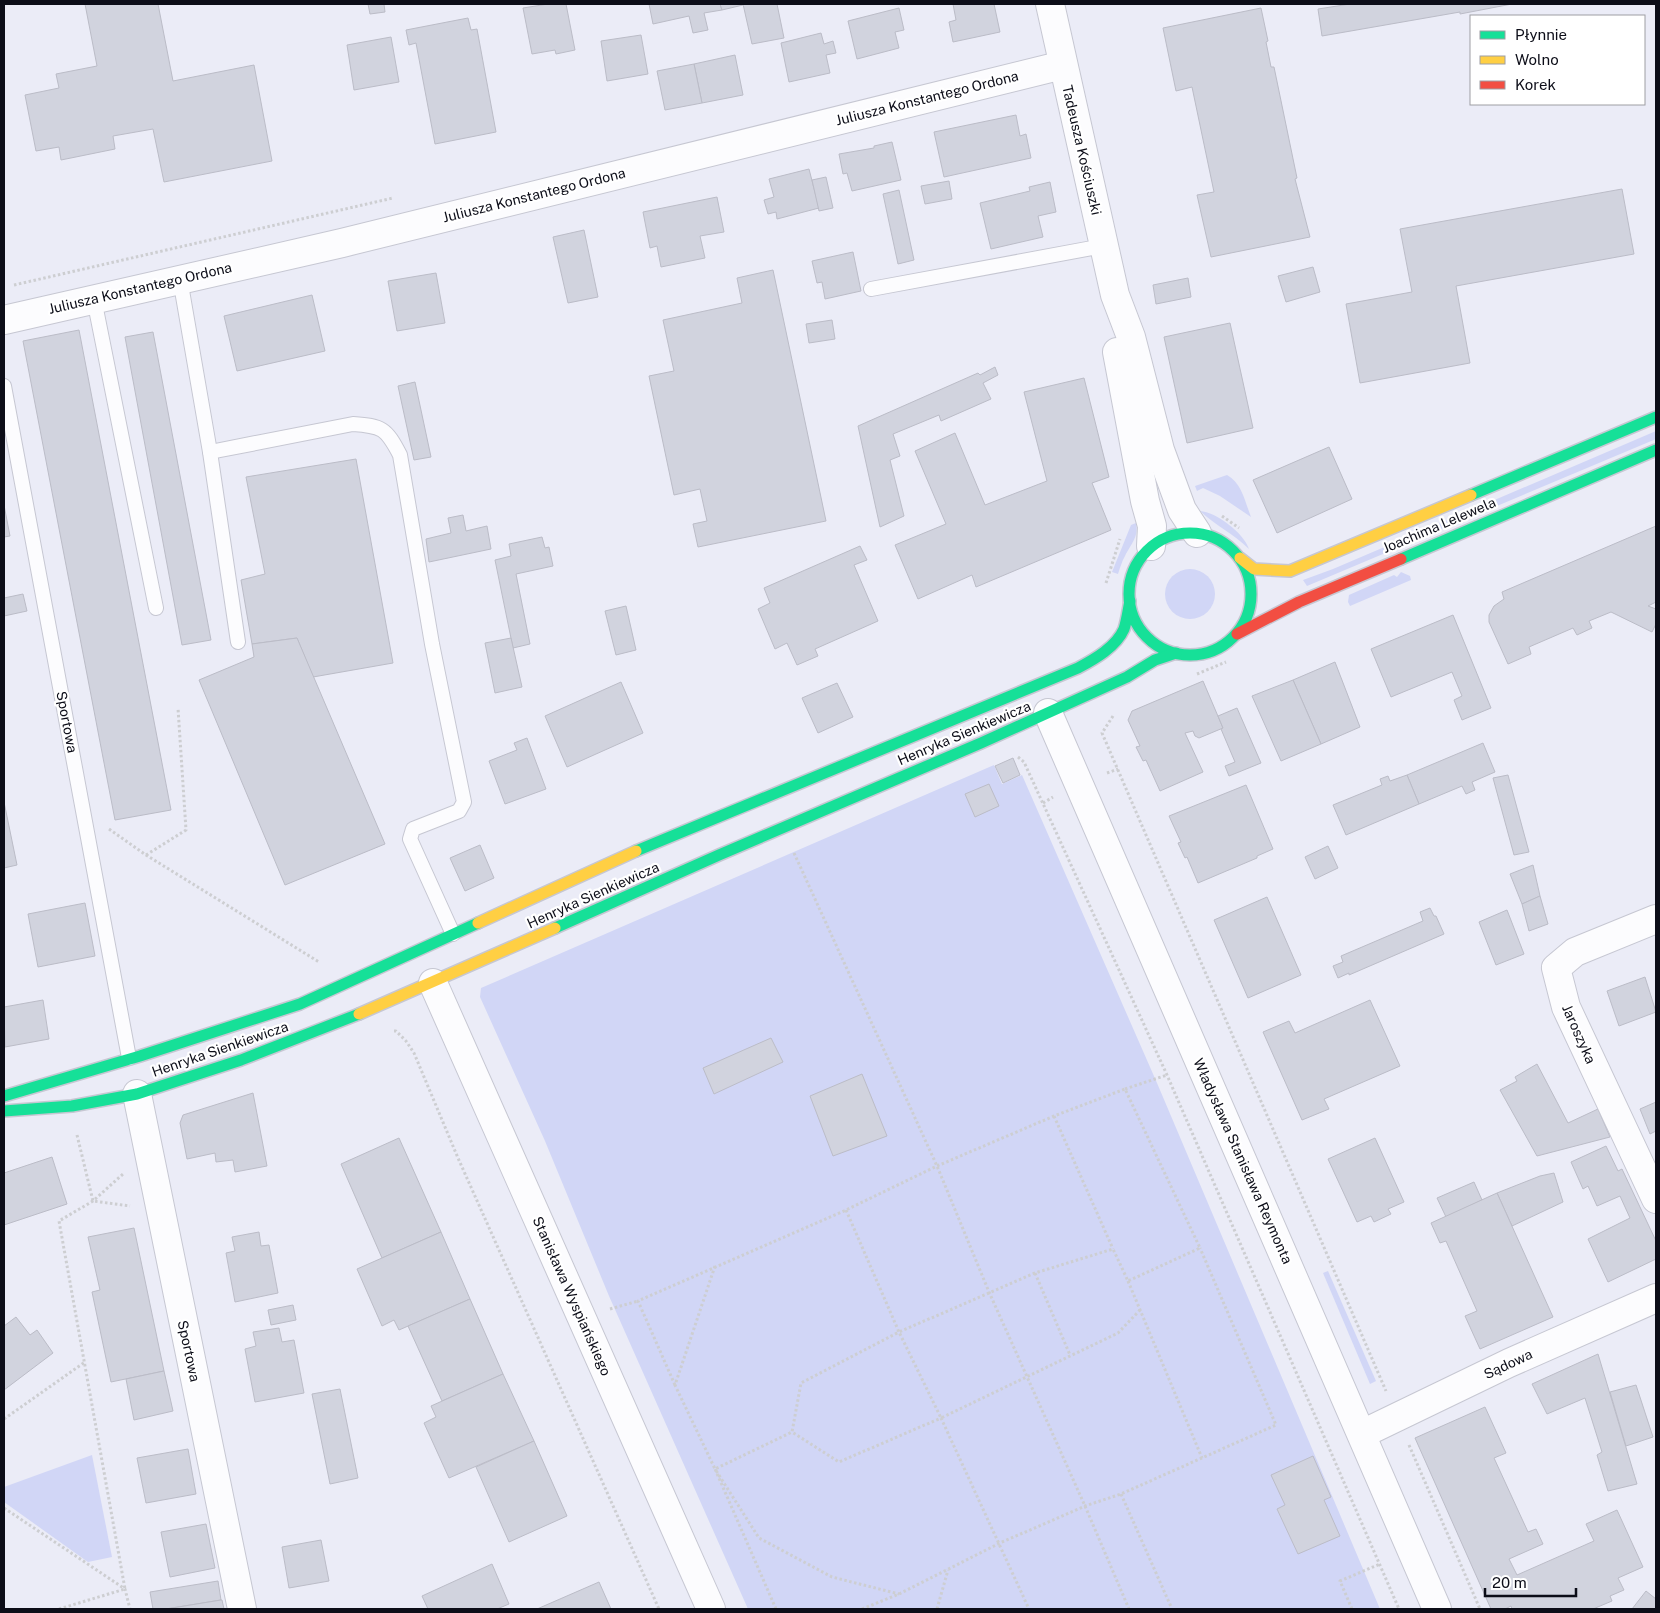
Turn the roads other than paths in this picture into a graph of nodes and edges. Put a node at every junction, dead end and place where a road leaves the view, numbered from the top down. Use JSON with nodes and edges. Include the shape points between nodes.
{"nodes":[{"id":1,"x":1050,"y":4,"type":"edge"},
{"id":2,"x":1063,"y":65,"type":"junction"},
{"id":3,"x":1103,"y":246,"type":"junction"},
{"id":4,"x":180,"y":279,"type":"junction"},
{"id":5,"x":871,"y":289,"type":"dead end"},
{"id":6,"x":1115,"y":296,"type":"junction"},
{"id":7,"x":94,"y":299,"type":"junction"},
{"id":8,"x":4,"y":320,"type":"edge"},
{"id":9,"x":4,"y":386,"type":"edge"},
{"id":10,"x":1656,"y":417,"type":"edge"},
{"id":11,"x":1656,"y":450,"type":"edge"},
{"id":12,"x":210,"y":452,"type":"junction"},
{"id":13,"x":1197,"y":533,"type":"junction"},
{"id":14,"x":1151,"y":546,"type":"junction"},
{"id":15,"x":1240,"y":558,"type":"junction"},
{"id":16,"x":1130,"y":601,"type":"junction"},
{"id":17,"x":156,"y":608,"type":"dead end"},
{"id":18,"x":1237,"y":634,"type":"junction"},
{"id":19,"x":238,"y":642,"type":"dead end"},
{"id":20,"x":1176,"y":653,"type":"junction"},
{"id":21,"x":1056,"y":709,"type":"junction"},
{"id":22,"x":1656,"y":919,"type":"edge"},
{"id":23,"x":454,"y":934,"type":"junction"},
{"id":24,"x":433,"y":983,"type":"junction"},
{"id":25,"x":129,"y":1058,"type":"junction"},
{"id":26,"x":137,"y":1094,"type":"junction"},
{"id":27,"x":4,"y":1096,"type":"edge"},
{"id":28,"x":4,"y":1111,"type":"edge"},
{"id":29,"x":1656,"y":1200,"type":"edge"},
{"id":30,"x":1656,"y":1298,"type":"edge"},
{"id":31,"x":1362,"y":1434,"type":"junction"},
{"id":32,"x":242,"y":1609,"type":"edge"},
{"id":33,"x":711,"y":1609,"type":"edge"},
{"id":34,"x":1437,"y":1609,"type":"edge"}],
"edges":[{"from":1,"to":2,"type":"street","name":"Tadeusza Kościuszki"},
{"from":2,"to":3,"type":"street","name":"Tadeusza Kościuszki"},
{"from":2,"to":4,"type":"street","name":"Juliusza Konstantego Ordona","via":[[342,243]]},
{"from":3,"to":5,"type":"lane"},
{"from":3,"to":6,"type":"street","name":"Tadeusza Kościuszki"},
{"from":4,"to":7,"type":"street","name":"Juliusza Konstantego Ordona"},
{"from":4,"to":12,"type":"lane"},
{"from":6,"to":13,"type":"street","name":"Tadeusza Kościuszki","via":[[1131,338],[1160,450],[1182,510]]},
{"from":6,"to":14,"type":"street","name":"Tadeusza Kościuszki","via":[[1114,334],[1152,526]]},
{"from":7,"to":8,"type":"street","name":"Juliusza Konstantego Ordona"},
{"from":7,"to":17,"type":"lane"},
{"from":9,"to":25,"type":"lane","name":"Sportowa"},
{"from":10,"to":15,"type":"street","name":"Joachima Lelewela","via":[[1290,571],[1254,569]]},
{"from":11,"to":18,"type":"street","name":"Joachima Lelewela","via":[[1300,602]]},
{"from":12,"to":19,"type":"lane"},
{"from":12,"to":23,"type":"lane","via":[[353,424],[376,425],[390,436],[400,455],[432,644],[464,802],[459,811],[413,829],[410,839]]},
{"from":13,"to":14,"type":"street","via":[[1173,534]]},
{"from":13,"to":15,"type":"street","via":[[1221,541]]},
{"from":14,"to":16,"type":"street","via":[[1134,568]]},
{"from":15,"to":18,"type":"street","via":[[1249,576],[1252,597],[1247,616]]},
{"from":16,"to":20,"type":"street","via":[[1137,623],[1151,640]]},
{"from":16,"to":23,"type":"street","name":"Henryka Sienkiewicza","via":[[1123,631],[1106,650],[1078,668],[650,845]]},
{"from":18,"to":20,"type":"street","via":[[1206,653]]},
{"from":20,"to":21,"type":"street","name":"Henryka Sienkiewicza"},
{"from":21,"to":24,"type":"street","name":"Henryka Sienkiewicza"},
{"from":21,"to":31,"type":"street","name":"Władysława Stanisława Reymonta"},
{"from":22,"to":29,"type":"street","name":"Jaroszyka","via":[[1576,952],[1556,968],[1566,1007]]},
{"from":23,"to":25,"type":"street","name":"Henryka Sienkiewicza","via":[[300,1004]]},
{"from":24,"to":26,"type":"street","name":"Henryka Sienkiewicza","via":[[241,1060]]},
{"from":24,"to":33,"type":"street","name":"Stanisława Wyspiańskiego"},
{"from":25,"to":27,"type":"street","name":"Henryka Sienkiewicza"},
{"from":26,"to":28,"type":"street","name":"Henryka Sienkiewicza","via":[[72,1106]]},
{"from":26,"to":32,"type":"street","name":"Sportowa"},
{"from":30,"to":31,"type":"street","name":"Sądowa","via":[[1509,1363]]},
{"from":31,"to":34,"type":"street","name":"Władysława Stanisława Reymonta"}]}
